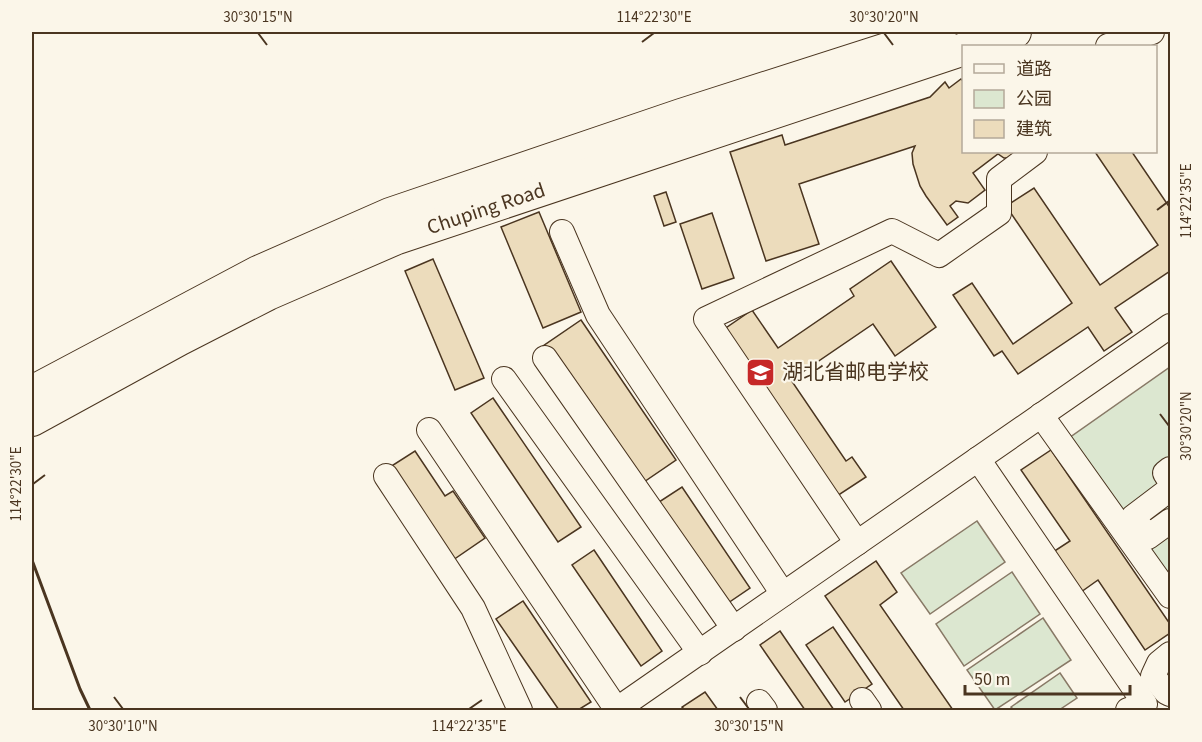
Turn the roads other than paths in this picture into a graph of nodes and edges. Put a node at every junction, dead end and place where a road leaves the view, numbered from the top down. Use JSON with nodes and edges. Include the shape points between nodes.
{"nodes":[{"id":1,"x":940,"y":32,"type":"edge"},
{"id":2,"x":1015,"y":32,"type":"edge"},
{"id":3,"x":1152,"y":32,"type":"edge"},
{"id":4,"x":973,"y":45,"type":"edge"},
{"id":5,"x":1110,"y":45,"type":"edge"},
{"id":6,"x":962,"y":49,"type":"edge"},
{"id":7,"x":1034,"y":153,"type":"edge"},
{"id":8,"x":562,"y":232,"type":"dead end"},
{"id":9,"x":1170,"y":326,"type":"edge"},
{"id":10,"x":545,"y":358,"type":"dead end"},
{"id":11,"x":504,"y":379,"type":"dead end"},
{"id":12,"x":32,"y":392,"type":"edge"},
{"id":13,"x":1041,"y":416,"type":"junction"},
{"id":14,"x":32,"y":420,"type":"edge"},
{"id":15,"x":429,"y":430,"type":"dead end"},
{"id":16,"x":978,"y":459,"type":"junction"},
{"id":17,"x":1170,"y":468,"type":"edge"},
{"id":18,"x":386,"y":476,"type":"dead end"},
{"id":19,"x":1170,"y":481,"type":"edge"},
{"id":20,"x":1170,"y":489,"type":"edge"},
{"id":21,"x":1170,"y":521,"type":"edge"},
{"id":22,"x":857,"y":543,"type":"junction"},
{"id":23,"x":783,"y":594,"type":"junction"},
{"id":24,"x":1170,"y":596,"type":"edge"},
{"id":25,"x":734,"y":628,"type":"junction"},
{"id":26,"x":700,"y":653,"type":"junction"},
{"id":27,"x":1170,"y":654,"type":"edge"},
{"id":28,"x":1152,"y":700,"type":"edge"},
{"id":29,"x":617,"y":710,"type":"edge"},
{"id":30,"x":520,"y":711,"type":"edge"}],
"edges":[{"from":1,"to":12,"type":"main road","name":"Chuping Road","via":[[390,214],[258,272]]},
{"from":2,"to":4,"type":"main road"},
{"from":3,"to":5,"type":"street"},
{"from":6,"to":14,"type":"main road","name":"Chuping Road","via":[[397,237],[268,294]]},
{"from":7,"to":22,"type":"street","via":[[999,179],[999,213],[939,255],[892,231],[706,319]]},
{"from":8,"to":23,"type":"street","via":[[598,315]]},
{"from":9,"to":13,"type":"street"},
{"from":10,"to":25,"type":"street"},
{"from":11,"to":26,"type":"street"},
{"from":13,"to":16,"type":"street"},
{"from":13,"to":24,"type":"street"},
{"from":15,"to":29,"type":"street"},
{"from":16,"to":22,"type":"street"},
{"from":16,"to":28,"type":"street"},
{"from":17,"to":19,"type":"street","via":[[1165,473]]},
{"from":18,"to":30,"type":"street","via":[[473,608]]},
{"from":20,"to":21,"type":"street","via":[[1133,517],[1148,537]]},
{"from":22,"to":23,"type":"street"},
{"from":23,"to":25,"type":"street"},
{"from":25,"to":26,"type":"street"},
{"from":26,"to":29,"type":"street"},
{"from":27,"to":28,"type":"street","via":[[1159,663],[1153,676]]}]}
